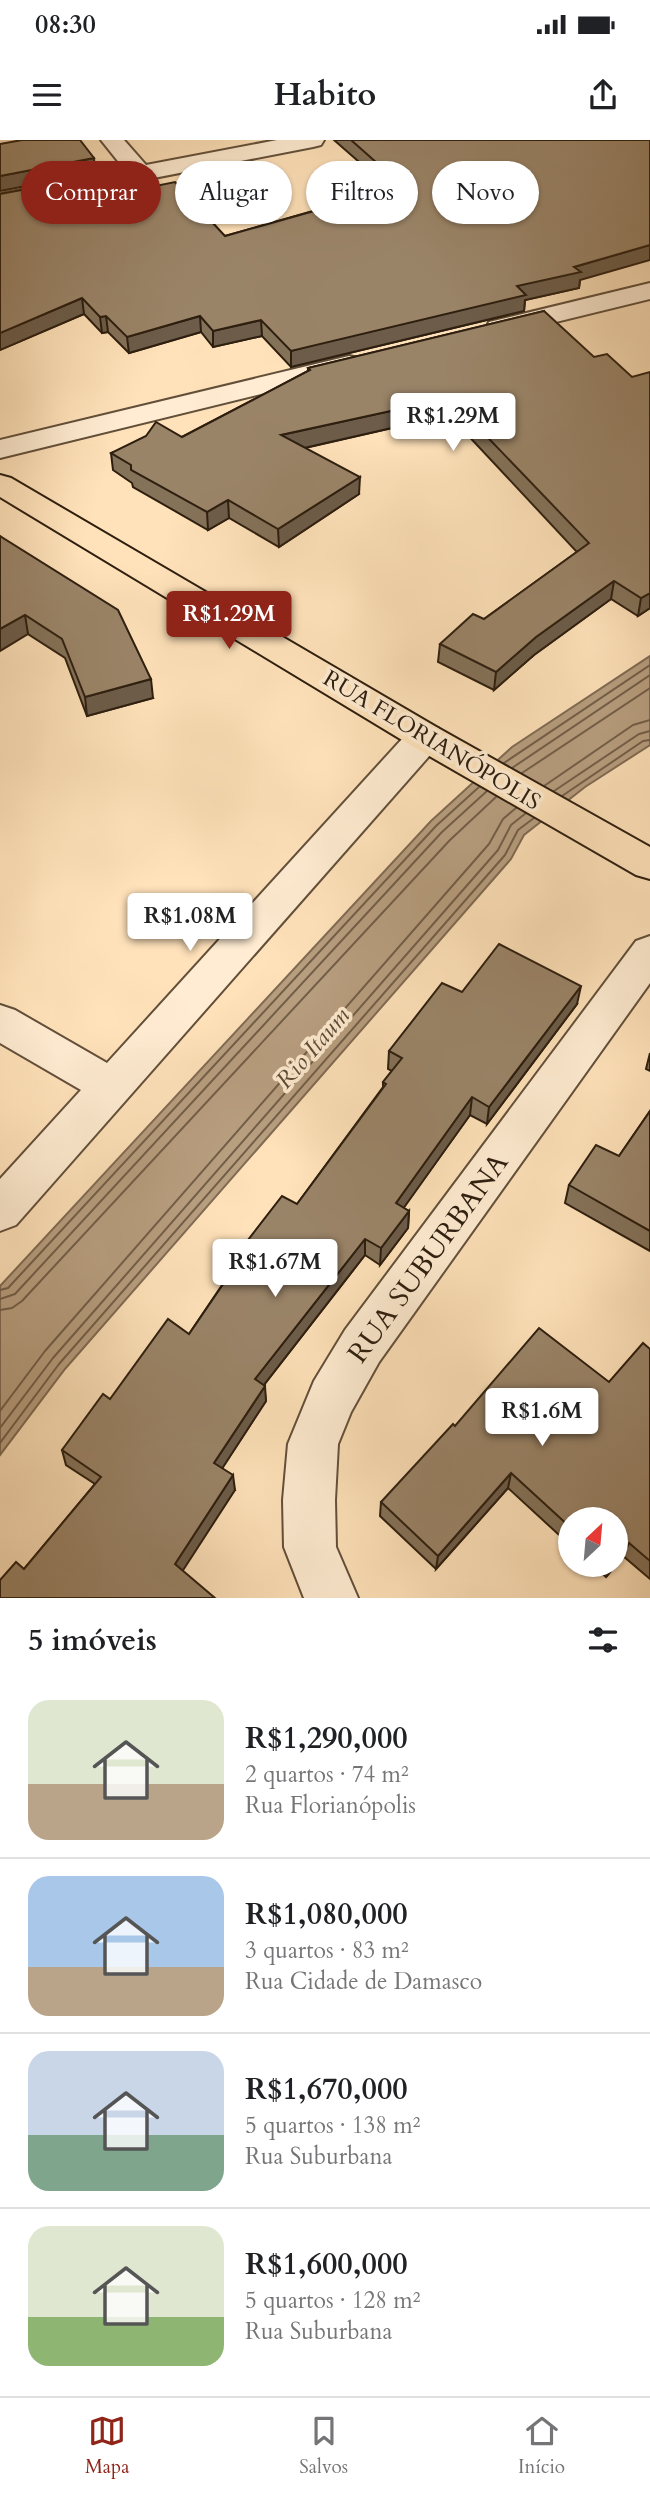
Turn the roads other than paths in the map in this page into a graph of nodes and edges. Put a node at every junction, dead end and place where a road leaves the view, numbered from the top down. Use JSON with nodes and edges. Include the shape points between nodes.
{"nodes":[{"id":1,"x":112,"y":140,"type":"edge"},
{"id":2,"x":313,"y":140,"type":"edge"},
{"id":3,"x":130,"y":161,"type":"edge"},
{"id":4,"x":161,"y":169,"type":"edge"},
{"id":5,"x":21,"y":197,"type":"edge"},
{"id":6,"x":0,"y":201,"type":"edge"},
{"id":7,"x":650,"y":291,"type":"edge"},
{"id":8,"x":474,"y":334,"type":"edge"},
{"id":9,"x":379,"y":357,"type":"edge"},
{"id":10,"x":0,"y":449,"type":"edge"},
{"id":11,"x":0,"y":484,"type":"edge"},
{"id":12,"x":425,"y":737,"type":"junction"},
{"id":13,"x":650,"y":865,"type":"edge"},
{"id":14,"x":650,"y":952,"type":"edge"},
{"id":15,"x":0,"y":1022,"type":"edge"},
{"id":16,"x":112,"y":1087,"type":"junction"},
{"id":17,"x":0,"y":1211,"type":"edge"},
{"id":18,"x":331,"y":1598,"type":"edge"}],
"edges":[{"from":1,"to":3,"type":"street"},
{"from":2,"to":4,"type":"street"},
{"from":5,"to":6,"type":"street"},
{"from":7,"to":8,"type":"street"},
{"from":9,"to":10,"type":"street"},
{"from":11,"to":12,"type":"main road","name":"RUA FLORIANÓPOLIS"},
{"from":12,"to":13,"type":"main road","name":"RUA FLORIANÓPOLIS"},
{"from":12,"to":16,"type":"street"},
{"from":14,"to":18,"type":"street","name":"RUA SUBURBANA","via":[[362,1346],[332,1398],[313,1444],[309,1500],[310,1548]]},
{"from":15,"to":16,"type":"street"},
{"from":16,"to":17,"type":"street"}]}
